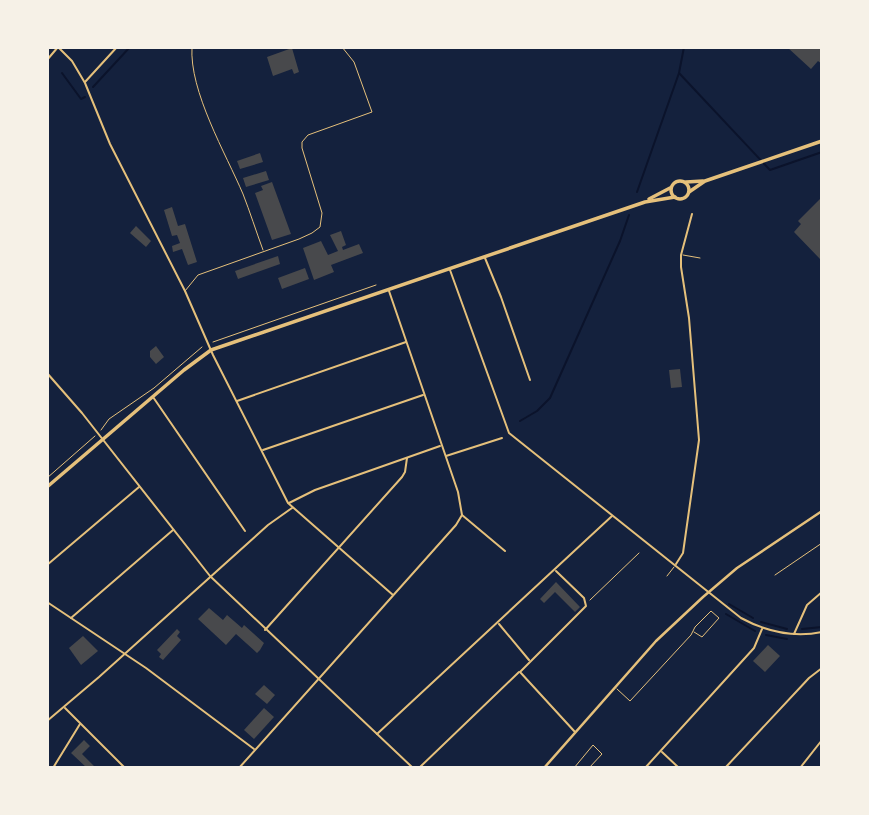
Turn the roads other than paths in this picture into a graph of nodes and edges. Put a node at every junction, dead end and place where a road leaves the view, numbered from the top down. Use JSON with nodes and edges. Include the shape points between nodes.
{"nodes":[{"id":1,"x":58,"y":47,"type":"edge"},
{"id":2,"x":117,"y":47,"type":"edge"},
{"id":3,"x":192,"y":47,"type":"edge"},
{"id":4,"x":276,"y":47,"type":"edge"},
{"id":5,"x":279,"y":47,"type":"edge"},
{"id":6,"x":342,"y":47,"type":"edge"},
{"id":7,"x":47,"y":60,"type":"edge"},
{"id":8,"x":85,"y":83,"type":"junction"},
{"id":9,"x":822,"y":141,"type":"edge"},
{"id":10,"x":705,"y":181,"type":"junction"},
{"id":11,"x":684,"y":182,"type":"junction"},
{"id":12,"x":671,"y":186,"type":"junction"},
{"id":13,"x":689,"y":192,"type":"junction"},
{"id":14,"x":675,"y":197,"type":"junction"},
{"id":15,"x":645,"y":202,"type":"junction"},
{"id":16,"x":692,"y":214,"type":"dead end"},
{"id":17,"x":264,"y":252,"type":"junction"},
{"id":18,"x":681,"y":255,"type":"junction"},
{"id":19,"x":484,"y":257,"type":"junction"},
{"id":20,"x":700,"y":258,"type":"dead end"},
{"id":21,"x":449,"y":269,"type":"junction"},
{"id":22,"x":388,"y":290,"type":"junction"},
{"id":23,"x":185,"y":291,"type":"junction"},
{"id":24,"x":406,"y":342,"type":"junction"},
{"id":25,"x":211,"y":349,"type":"junction"},
{"id":26,"x":47,"y":373,"type":"edge"},
{"id":27,"x":530,"y":380,"type":"dead end"},
{"id":28,"x":424,"y":395,"type":"junction"},
{"id":29,"x":152,"y":396,"type":"junction"},
{"id":30,"x":236,"y":401,"type":"junction"},
{"id":31,"x":502,"y":438,"type":"dead end"},
{"id":32,"x":103,"y":439,"type":"junction"},
{"id":33,"x":441,"y":446,"type":"junction"},
{"id":34,"x":261,"y":451,"type":"junction"},
{"id":35,"x":445,"y":456,"type":"junction"},
{"id":36,"x":407,"y":458,"type":"junction"},
{"id":37,"x":140,"y":486,"type":"junction"},
{"id":38,"x":47,"y":487,"type":"edge"},
{"id":39,"x":288,"y":503,"type":"junction"},
{"id":40,"x":293,"y":508,"type":"junction"},
{"id":41,"x":822,"y":511,"type":"edge"},
{"id":42,"x":462,"y":515,"type":"junction"},
{"id":43,"x":613,"y":516,"type":"junction"},
{"id":44,"x":174,"y":530,"type":"junction"},
{"id":45,"x":245,"y":531,"type":"dead end"},
{"id":46,"x":822,"y":543,"type":"edge"},
{"id":47,"x":340,"y":547,"type":"junction"},
{"id":48,"x":505,"y":551,"type":"dead end"},
{"id":49,"x":47,"y":565,"type":"edge"},
{"id":50,"x":676,"y":565,"type":"junction"},
{"id":51,"x":555,"y":570,"type":"junction"},
{"id":52,"x":775,"y":575,"type":"dead end"},
{"id":53,"x":210,"y":576,"type":"junction"},
{"id":54,"x":667,"y":576,"type":"dead end"},
{"id":55,"x":709,"y":592,"type":"junction"},
{"id":56,"x":822,"y":592,"type":"edge"},
{"id":57,"x":393,"y":595,"type":"junction"},
{"id":58,"x":47,"y":602,"type":"edge"},
{"id":59,"x":71,"y":618,"type":"junction"},
{"id":60,"x":498,"y":623,"type":"junction"},
{"id":61,"x":763,"y":628,"type":"junction"},
{"id":62,"x":265,"y":630,"type":"junction"},
{"id":63,"x":694,"y":632,"type":"junction"},
{"id":64,"x":822,"y":632,"type":"edge"},
{"id":65,"x":794,"y":635,"type":"junction"},
{"id":66,"x":124,"y":653,"type":"junction"},
{"id":67,"x":529,"y":661,"type":"junction"},
{"id":68,"x":822,"y":668,"type":"edge"},
{"id":69,"x":520,"y":672,"type":"junction"},
{"id":70,"x":318,"y":679,"type":"junction"},
{"id":71,"x":615,"y":688,"type":"junction"},
{"id":72,"x":64,"y":708,"type":"junction"},
{"id":73,"x":47,"y":721,"type":"edge"},
{"id":74,"x":80,"y":723,"type":"junction"},
{"id":75,"x":576,"y":733,"type":"junction"},
{"id":76,"x":377,"y":734,"type":"junction"},
{"id":77,"x":822,"y":740,"type":"edge"},
{"id":78,"x":255,"y":749,"type":"junction"},
{"id":79,"x":660,"y":751,"type":"junction"},
{"id":80,"x":53,"y":768,"type":"edge"},
{"id":81,"x":125,"y":768,"type":"edge"},
{"id":82,"x":239,"y":768,"type":"edge"},
{"id":83,"x":413,"y":768,"type":"edge"},
{"id":84,"x":419,"y":768,"type":"edge"},
{"id":85,"x":544,"y":768,"type":"edge"},
{"id":86,"x":573,"y":768,"type":"edge"},
{"id":87,"x":589,"y":768,"type":"edge"},
{"id":88,"x":645,"y":768,"type":"edge"},
{"id":89,"x":679,"y":768,"type":"edge"},
{"id":90,"x":724,"y":768,"type":"edge"},
{"id":91,"x":800,"y":768,"type":"edge"}],
"edges":[{"from":1,"to":7,"type":"street"},
{"from":1,"to":8,"type":"street"},
{"from":2,"to":8,"type":"street"},
{"from":3,"to":17,"type":"lane","via":[[195,78]]},
{"from":4,"to":5,"type":"lane"},
{"from":6,"to":17,"type":"lane","via":[[354,62],[372,112],[304,139],[302,148],[322,213],[321,224],[312,233]]},
{"from":8,"to":23,"type":"street","via":[[110,144]]},
{"from":9,"to":10,"type":"main road"},
{"from":10,"to":11,"type":"main road"},
{"from":10,"to":13,"type":"main road"},
{"from":11,"to":12,"type":"main road"},
{"from":11,"to":13,"type":"main road"},
{"from":12,"to":14,"type":"main road"},
{"from":12,"to":15,"type":"main road"},
{"from":13,"to":14,"type":"main road","via":[[684,198]]},
{"from":14,"to":15,"type":"main road"},
{"from":15,"to":19,"type":"main road"},
{"from":16,"to":18,"type":"street"},
{"from":17,"to":23,"type":"lane","via":[[198,275]]},
{"from":18,"to":20,"type":"lane"},
{"from":18,"to":50,"type":"street","via":[[699,440],[683,554]]},
{"from":19,"to":21,"type":"main road"},
{"from":19,"to":27,"type":"street"},
{"from":21,"to":22,"type":"main road"},
{"from":21,"to":43,"type":"street","via":[[506,429]]},
{"from":22,"to":24,"type":"street"},
{"from":22,"to":25,"type":"main road"},
{"from":23,"to":25,"type":"street"},
{"from":24,"to":28,"type":"street"},
{"from":24,"to":30,"type":"street"},
{"from":25,"to":29,"type":"main road"},
{"from":25,"to":30,"type":"street"},
{"from":26,"to":32,"type":"street"},
{"from":28,"to":33,"type":"street"},
{"from":28,"to":34,"type":"street"},
{"from":29,"to":32,"type":"main road"},
{"from":29,"to":45,"type":"street"},
{"from":30,"to":34,"type":"street"},
{"from":31,"to":35,"type":"street"},
{"from":32,"to":37,"type":"street"},
{"from":32,"to":38,"type":"main road"},
{"from":33,"to":35,"type":"street"},
{"from":33,"to":36,"type":"street"},
{"from":34,"to":39,"type":"street"},
{"from":35,"to":42,"type":"street"},
{"from":36,"to":39,"type":"street"},
{"from":36,"to":47,"type":"street","via":[[402,477]]},
{"from":37,"to":44,"type":"street"},
{"from":37,"to":49,"type":"street"},
{"from":39,"to":40,"type":"street"},
{"from":40,"to":47,"type":"street"},
{"from":40,"to":53,"type":"street"},
{"from":41,"to":55,"type":"street"},
{"from":42,"to":48,"type":"street"},
{"from":42,"to":57,"type":"street"},
{"from":43,"to":50,"type":"street"},
{"from":43,"to":51,"type":"street"},
{"from":44,"to":53,"type":"street"},
{"from":44,"to":59,"type":"street"},
{"from":46,"to":52,"type":"lane"},
{"from":47,"to":57,"type":"street"},
{"from":47,"to":62,"type":"street"},
{"from":50,"to":54,"type":"lane"},
{"from":50,"to":55,"type":"street"},
{"from":51,"to":60,"type":"street"},
{"from":51,"to":67,"type":"street","via":[[586,603]]},
{"from":53,"to":62,"type":"street"},
{"from":53,"to":66,"type":"street"},
{"from":55,"to":61,"type":"street"},
{"from":55,"to":71,"type":"street","via":[[656,641]]},
{"from":56,"to":65,"type":"street","via":[[807,605]]},
{"from":57,"to":70,"type":"street"},
{"from":58,"to":59,"type":"street"},
{"from":59,"to":66,"type":"street"},
{"from":60,"to":67,"type":"street"},
{"from":60,"to":76,"type":"street"},
{"from":61,"to":65,"type":"street"},
{"from":61,"to":79,"type":"street","via":[[755,647]]},
{"from":62,"to":70,"type":"street"},
{"from":63,"to":63,"type":"lane","via":[[702,636],[719,618],[711,611]]},
{"from":63,"to":71,"type":"lane","via":[[630,701]]},
{"from":64,"to":65,"type":"street"},
{"from":66,"to":72,"type":"street"},
{"from":66,"to":78,"type":"street"},
{"from":67,"to":69,"type":"street"},
{"from":68,"to":90,"type":"street"},
{"from":69,"to":75,"type":"street"},
{"from":69,"to":84,"type":"street"},
{"from":70,"to":76,"type":"street"},
{"from":70,"to":78,"type":"street"},
{"from":71,"to":75,"type":"street"},
{"from":72,"to":73,"type":"street"},
{"from":72,"to":74,"type":"street"},
{"from":74,"to":80,"type":"street"},
{"from":74,"to":81,"type":"street"},
{"from":75,"to":85,"type":"street"},
{"from":76,"to":83,"type":"street"},
{"from":77,"to":91,"type":"street"},
{"from":78,"to":82,"type":"street"},
{"from":79,"to":88,"type":"street"},
{"from":79,"to":89,"type":"street"},
{"from":86,"to":87,"type":"lane","via":[[593,745],[602,754]]}]}
